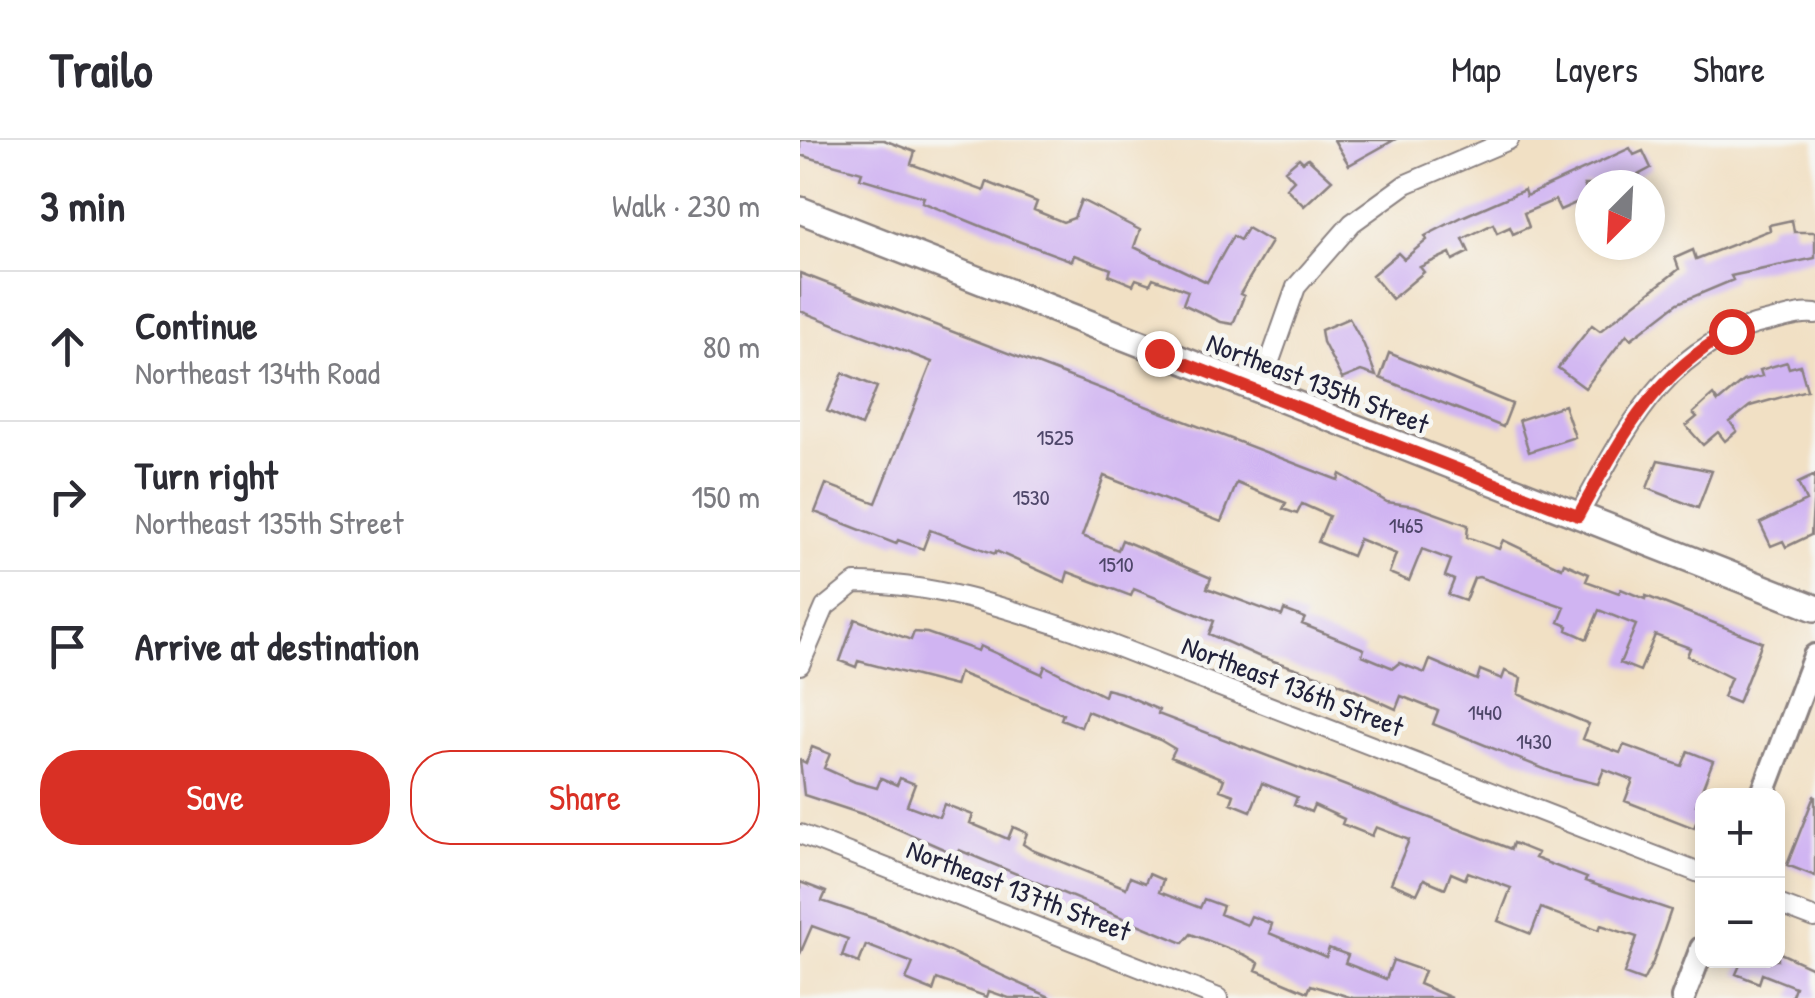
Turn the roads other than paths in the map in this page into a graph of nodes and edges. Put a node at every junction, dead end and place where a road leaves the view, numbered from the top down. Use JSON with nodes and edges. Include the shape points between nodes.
{"nodes":[{"id":1,"x":1510,"y":140,"type":"edge"},
{"id":2,"x":800,"y":210,"type":"edge"},
{"id":3,"x":1815,"y":314,"type":"edge"},
{"id":4,"x":1260,"y":392,"type":"junction"},
{"id":5,"x":1578,"y":516,"type":"junction"},
{"id":6,"x":1815,"y":608,"type":"edge"},
{"id":7,"x":1815,"y":656,"type":"edge"},
{"id":8,"x":800,"y":665,"type":"edge"},
{"id":9,"x":1765,"y":788,"type":"edge"},
{"id":10,"x":800,"y":834,"type":"edge"},
{"id":11,"x":1695,"y":871,"type":"edge"},
{"id":12,"x":1785,"y":907,"type":"edge"},
{"id":13,"x":1815,"y":918,"type":"edge"},
{"id":14,"x":1695,"y":966,"type":"edge"},
{"id":15,"x":1218,"y":998,"type":"edge"},
{"id":16,"x":1683,"y":998,"type":"edge"}],
"edges":[{"from":1,"to":4,"type":"street","via":[[1406,184],[1352,223],[1296,287]]},
{"from":2,"to":4,"type":"main road","name":"Northeast 135th Street"},
{"from":3,"to":5,"type":"street","via":[[1731,331],[1674,368],[1640,408]]},
{"from":4,"to":5,"type":"main road","name":"Northeast 135th Street"},
{"from":5,"to":6,"type":"main road","name":"Northeast 135th Street"},
{"from":7,"to":9,"type":"street"},
{"from":8,"to":11,"type":"street","name":"Northeast 136th Street","via":[[825,608],[855,582],[972,598],[1076,631]]},
{"from":10,"to":15,"type":"street","name":"Northeast 137th Street"},
{"from":12,"to":13,"type":"street"},
{"from":14,"to":16,"type":"street"}]}
